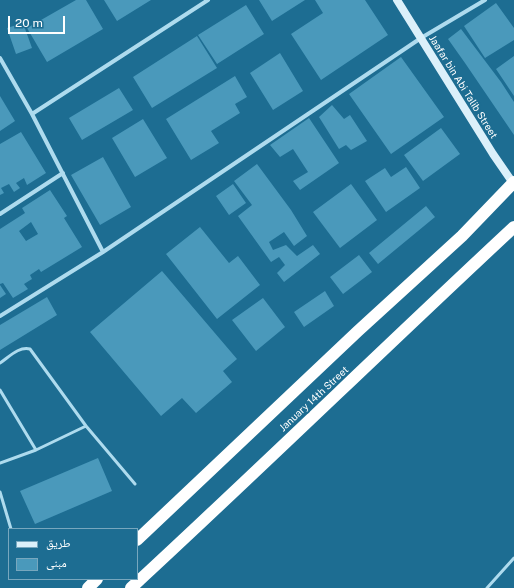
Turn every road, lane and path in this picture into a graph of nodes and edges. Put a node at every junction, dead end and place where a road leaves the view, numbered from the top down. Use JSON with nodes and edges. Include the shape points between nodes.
{"nodes":[{"id":1,"x":208,"y":0,"type":"edge"},
{"id":2,"x":398,"y":0,"type":"edge"},
{"id":3,"x":485,"y":0,"type":"edge"},
{"id":4,"x":421,"y":38,"type":"junction"},
{"id":5,"x":0,"y":58,"type":"edge"},
{"id":6,"x":32,"y":114,"type":"junction"},
{"id":7,"x":62,"y":173,"type":"junction"},
{"id":8,"x":513,"y":182,"type":"edge"},
{"id":9,"x":0,"y":214,"type":"edge"},
{"id":10,"x":514,"y":227,"type":"edge"},
{"id":11,"x":103,"y":252,"type":"junction"},
{"id":12,"x":0,"y":316,"type":"edge"},
{"id":13,"x":0,"y":363,"type":"edge"},
{"id":14,"x":0,"y":390,"type":"edge"},
{"id":15,"x":86,"y":426,"type":"junction"},
{"id":16,"x":36,"y":450,"type":"junction"},
{"id":17,"x":0,"y":463,"type":"edge"},
{"id":18,"x":135,"y":484,"type":"dead end"},
{"id":19,"x":0,"y":492,"type":"edge"},
{"id":20,"x":11,"y":528,"type":"edge"},
{"id":21,"x":138,"y":539,"type":"edge"},
{"id":22,"x":514,"y":558,"type":"edge"},
{"id":23,"x":96,"y":580,"type":"edge"},
{"id":24,"x":88,"y":588,"type":"edge"},
{"id":25,"x":131,"y":588,"type":"edge"},
{"id":26,"x":487,"y":588,"type":"edge"}],
"edges":[{"from":1,"to":6,"type":"street"},
{"from":2,"to":4,"type":"street","name":"Jaafar bin Abi Talib Street"},
{"from":3,"to":4,"type":"street"},
{"from":4,"to":8,"type":"street","name":"Jaafar bin Abi Talib Street"},
{"from":4,"to":11,"type":"street"},
{"from":5,"to":6,"type":"street"},
{"from":6,"to":7,"type":"street"},
{"from":7,"to":9,"type":"street"},
{"from":7,"to":11,"type":"street"},
{"from":8,"to":21,"type":"highway","name":"January 14th Street","via":[[462,236]]},
{"from":10,"to":25,"type":"highway","name":"January 14th Street"},
{"from":11,"to":12,"type":"street"},
{"from":13,"to":15,"type":"lane","via":[[20,348],[30,348]]},
{"from":14,"to":16,"type":"lane"},
{"from":15,"to":16,"type":"lane"},
{"from":15,"to":18,"type":"lane"},
{"from":16,"to":17,"type":"lane"},
{"from":19,"to":20,"type":"lane"},
{"from":22,"to":26,"type":"lane"},
{"from":23,"to":24,"type":"highway"}]}
